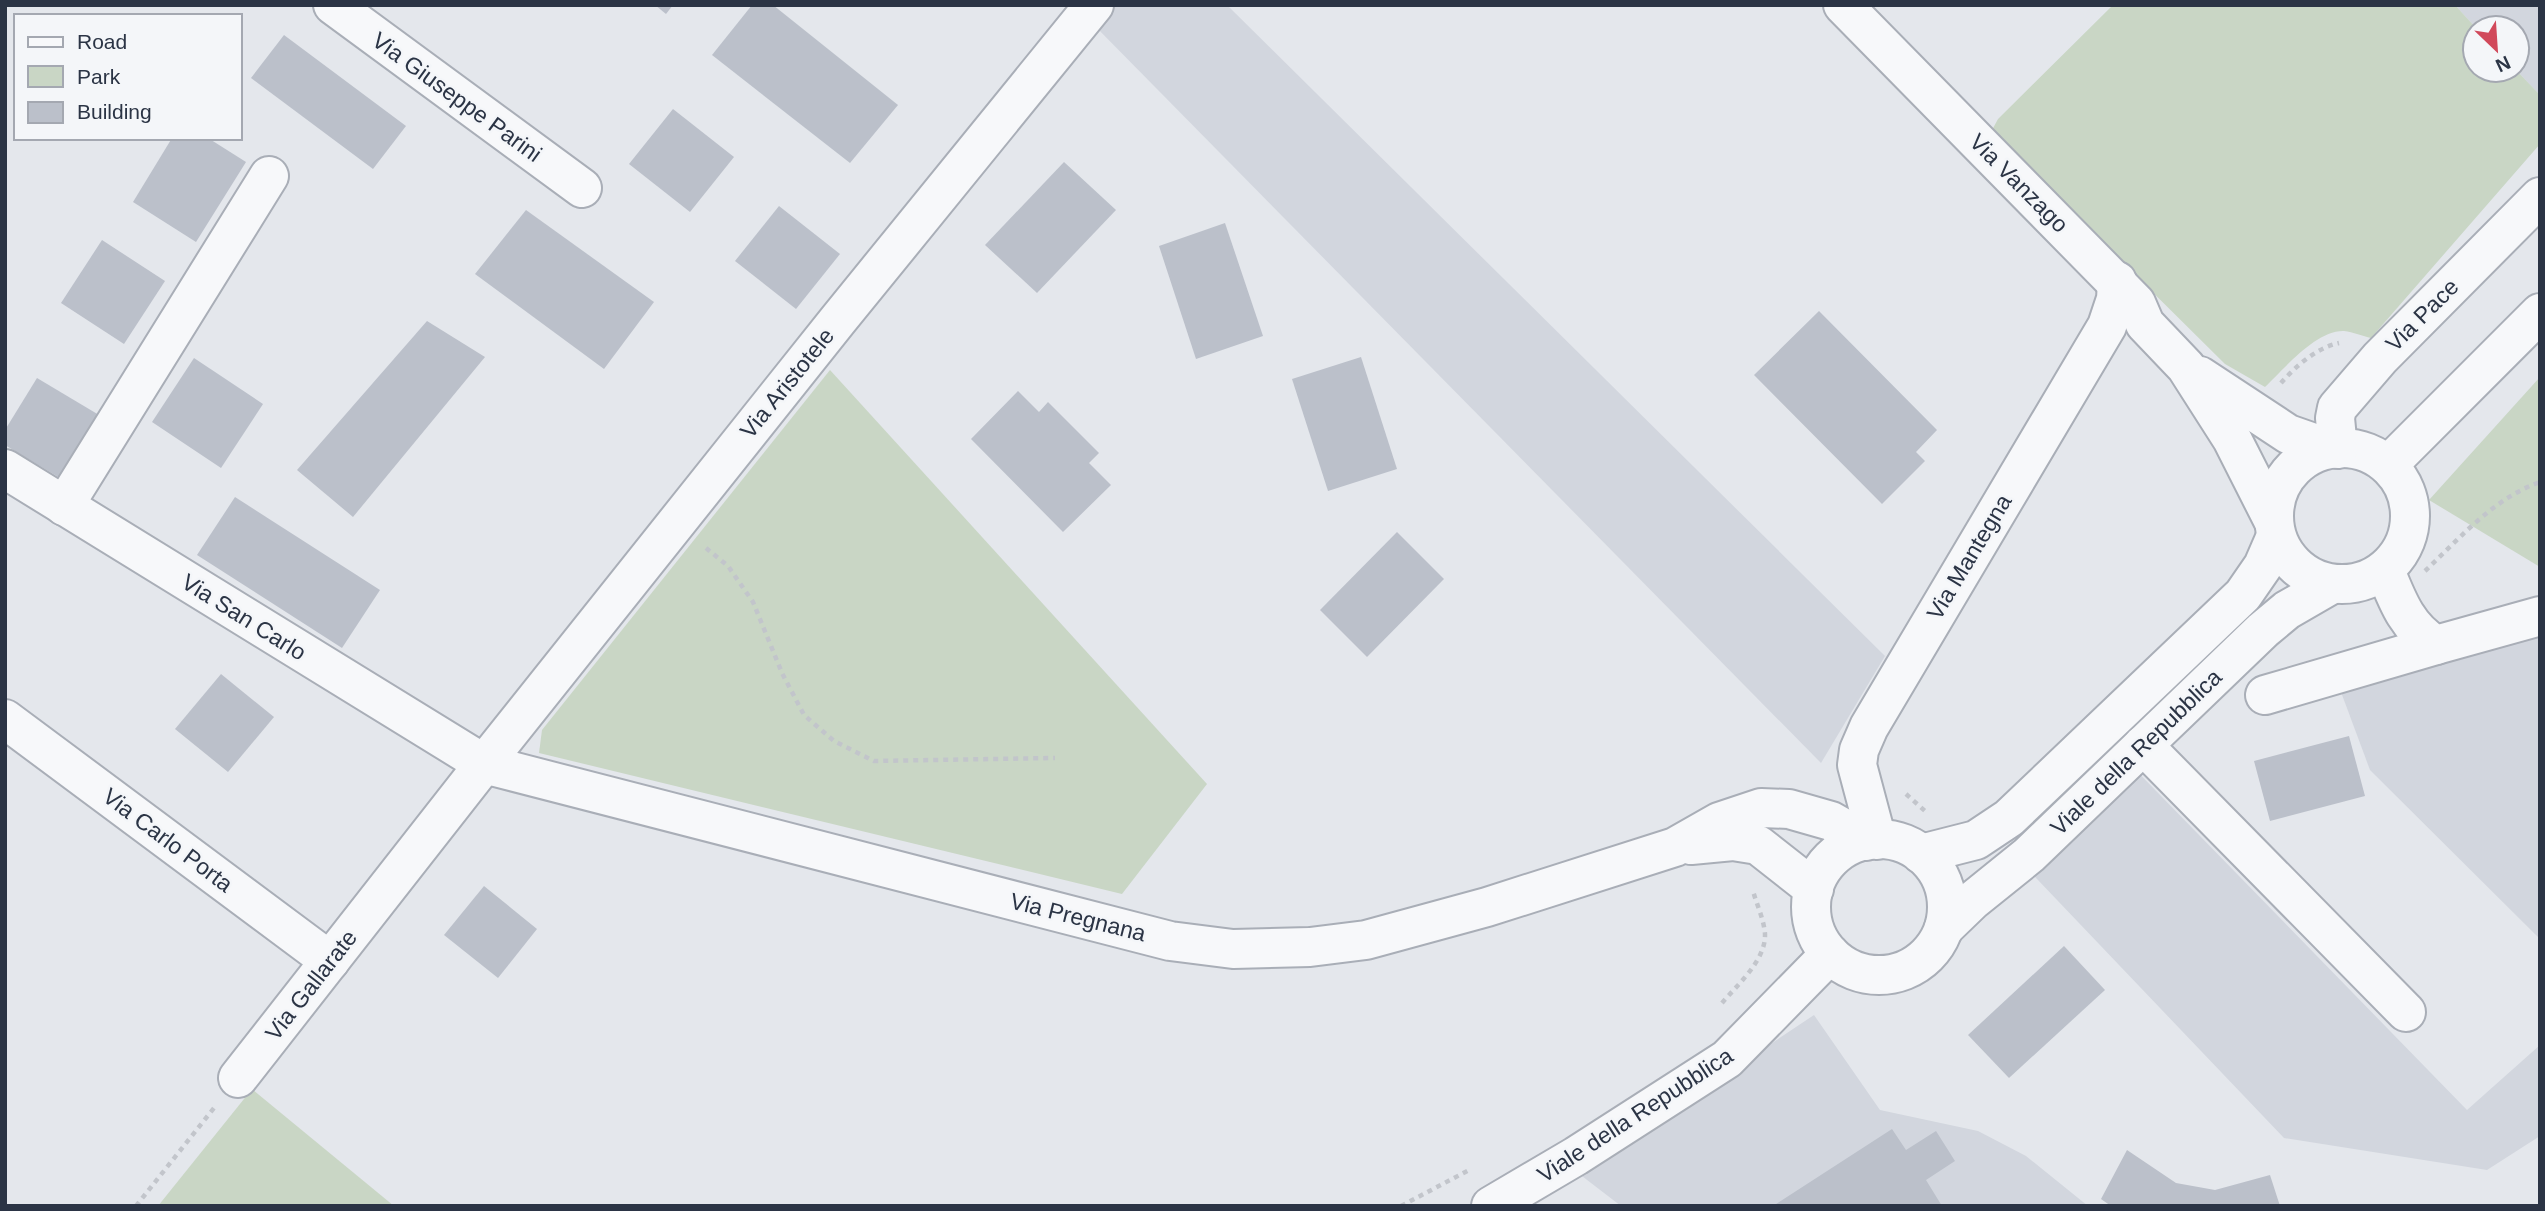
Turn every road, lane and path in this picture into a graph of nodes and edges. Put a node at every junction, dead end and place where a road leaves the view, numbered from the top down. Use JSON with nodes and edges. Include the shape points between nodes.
{"nodes":[{"id":1,"x":333,"y":5,"type":"edge"},
{"id":2,"x":1094,"y":5,"type":"edge"},
{"id":3,"x":1843,"y":5,"type":"edge"},
{"id":4,"x":269,"y":176,"type":"dead end"},
{"id":5,"x":582,"y":188,"type":"dead end"},
{"id":6,"x":2540,"y":197,"type":"edge"},
{"id":7,"x":2117,"y":281,"type":"junction"},
{"id":8,"x":2540,"y":313,"type":"edge"},
{"id":9,"x":2145,"y":324,"type":"junction"},
{"id":10,"x":2107,"y":326,"type":"junction"},
{"id":11,"x":2380,"y":358,"type":"junction"},
{"id":12,"x":2186,"y":367,"type":"junction"},
{"id":13,"x":2255,"y":414,"type":"junction"},
{"id":14,"x":2333,"y":449,"type":"junction"},
{"id":15,"x":2388,"y":465,"type":"junction"},
{"id":16,"x":5,"y":469,"type":"edge"},
{"id":17,"x":2540,"y":482,"type":"edge"},
{"id":18,"x":64,"y":506,"type":"junction"},
{"id":19,"x":677,"y":522,"type":"junction"},
{"id":20,"x":2275,"y":528,"type":"junction"},
{"id":21,"x":2391,"y":583,"type":"junction"},
{"id":22,"x":2332,"y":584,"type":"junction"},
{"id":23,"x":2540,"y":616,"type":"edge"},
{"id":24,"x":2436,"y":645,"type":"junction"},
{"id":25,"x":2265,"y":695,"type":"dead end"},
{"id":26,"x":5,"y":719,"type":"edge"},
{"id":27,"x":2143,"y":745,"type":"junction"},
{"id":28,"x":1055,"y":758,"type":"dead end"},
{"id":29,"x":484,"y":764,"type":"junction"},
{"id":30,"x":1860,"y":775,"type":"junction"},
{"id":31,"x":1930,"y":815,"type":"dead end"},
{"id":32,"x":1872,"y":840,"type":"junction"},
{"id":33,"x":1758,"y":845,"type":"junction"},
{"id":34,"x":1675,"y":847,"type":"junction"},
{"id":35,"x":1922,"y":853,"type":"junction"},
{"id":36,"x":1814,"y":889,"type":"junction"},
{"id":37,"x":1944,"y":928,"type":"junction"},
{"id":38,"x":1830,"y":954,"type":"junction"},
{"id":39,"x":330,"y":961,"type":"junction"},
{"id":40,"x":1717,"y":1010,"type":"dead end"},
{"id":41,"x":2406,"y":1012,"type":"dead end"},
{"id":42,"x":238,"y":1077,"type":"joint"},
{"id":43,"x":1482,"y":1164,"type":"dead end"},
{"id":44,"x":136,"y":1206,"type":"edge"},
{"id":45,"x":1401,"y":1206,"type":"edge"},
{"id":46,"x":1491,"y":1206,"type":"edge"}],
"edges":[{"from":1,"to":5,"type":"street","name":"Via Giuseppe Parini"},
{"from":2,"to":19,"type":"street","name":"Via Aristotele"},
{"from":3,"to":7,"type":"street","name":"Via Vanzago"},
{"from":4,"to":18,"type":"street"},
{"from":6,"to":11,"type":"street","name":"Via Pace"},
{"from":7,"to":9,"type":"street","name":"Via Vanzago","via":[[2136,303]]},
{"from":7,"to":10,"type":"street","name":"Via Mantegna"},
{"from":8,"to":15,"type":"street"},
{"from":9,"to":10,"type":"street","via":[[2126,319]]},
{"from":9,"to":12,"type":"street","name":"Via Vanzago"},
{"from":10,"to":30,"type":"street","name":"Via Mantegna","via":[[1868,727],[1859,750]]},
{"from":11,"to":13,"type":"path","via":[[2355,346],[2326,346],[2294,369]]},
{"from":11,"to":14,"type":"street","name":"Via Pace","via":[[2337,408]]},
{"from":12,"to":13,"type":"street","name":"Via Vanzago"},
{"from":12,"to":20,"type":"street","name":"Via Vanzago","via":[[2232,439]]},
{"from":13,"to":14,"type":"street","name":"Via Vanzago","via":[[2288,434]]},
{"from":14,"to":15,"type":"street","via":[[2371,453]]},
{"from":14,"to":20,"type":"street","via":[[2309,456],[2281,484],[2274,504]]},
{"from":15,"to":21,"type":"street","via":[[2403,484],[2410,506],[2409,530]]},
{"from":16,"to":18,"type":"street","name":"Via San Carlo"},
{"from":17,"to":21,"type":"path","via":[[2506,499]]},
{"from":18,"to":29,"type":"street","name":"Via San Carlo"},
{"from":19,"to":28,"type":"path","via":[[728,566],[753,602],[804,715],[834,741],[874,761]]},
{"from":19,"to":29,"type":"street","name":"Via Aristotele"},
{"from":20,"to":22,"type":"street","via":[[2291,563]]},
{"from":20,"to":35,"type":"street","name":"Viale della Repubblica","via":[[2263,566],[2243,595],[2009,818],[1976,840]]},
{"from":21,"to":22,"type":"street","via":[[2370,579]]},
{"from":21,"to":24,"type":"street","via":[[2403,614]]},
{"from":22,"to":27,"type":"street","name":"Viale della Repubblica","via":[[2263,630]]},
{"from":23,"to":24,"type":"street"},
{"from":24,"to":25,"type":"street"},
{"from":26,"to":39,"type":"street","name":"Via Carlo Porta"},
{"from":27,"to":37,"type":"street","name":"Viale della Repubblica","via":[[2029,855]]},
{"from":27,"to":41,"type":"street"},
{"from":29,"to":34,"type":"street","name":"Via Pregnana","via":[[1170,941],[1233,949],[1366,940]]},
{"from":29,"to":39,"type":"street","name":"Via Gallarate"},
{"from":30,"to":31,"type":"path","via":[[1887,778]]},
{"from":30,"to":32,"type":"street","name":"Via Mantegna"},
{"from":32,"to":34,"type":"street","name":"Via Pregnana","via":[[1832,821],[1789,809],[1761,808],[1719,822]]},
{"from":32,"to":35,"type":"street","via":[[1893,841]]},
{"from":32,"to":36,"type":"street","via":[[1833,857]]},
{"from":33,"to":34,"type":"street","name":"Via Pregnana","via":[[1733,841]]},
{"from":33,"to":36,"type":"street"},
{"from":33,"to":40,"type":"path","via":[[1749,876],[1765,932],[1764,947]]},
{"from":35,"to":37,"type":"street","via":[[1945,887],[1948,908]]},
{"from":36,"to":38,"type":"street","via":[[1811,912],[1817,935]]},
{"from":37,"to":38,"type":"street","via":[[1933,949],[1916,965],[1894,974],[1871,975],[1849,968]]},
{"from":38,"to":46,"type":"street","name":"Viale della Repubblica","via":[[1727,1059]]},
{"from":39,"to":42,"type":"street","name":"Via Gallarate"},
{"from":42,"to":44,"type":"path"},
{"from":43,"to":45,"type":"path"}]}
